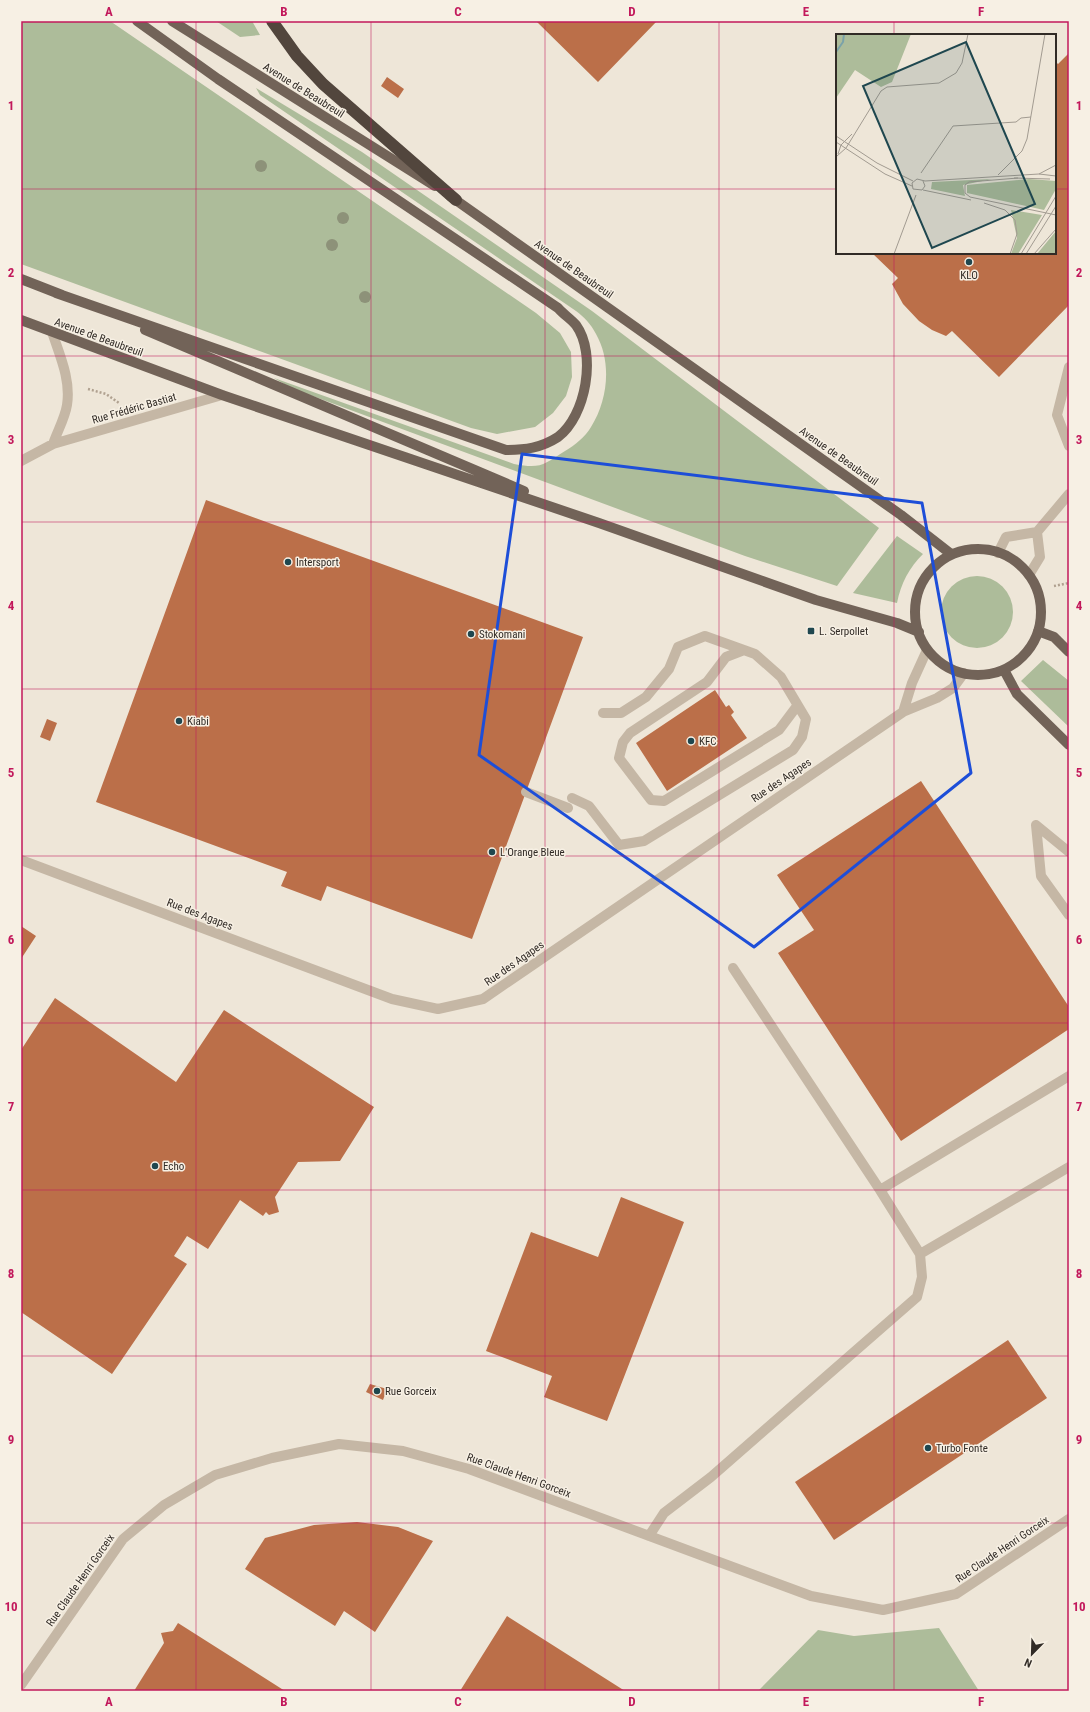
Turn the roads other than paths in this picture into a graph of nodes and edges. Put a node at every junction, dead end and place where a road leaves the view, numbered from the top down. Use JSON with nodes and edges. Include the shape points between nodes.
{"nodes":[{"id":1,"x":137,"y":21,"type":"edge"},
{"id":2,"x":172,"y":21,"type":"edge"},
{"id":3,"x":272,"y":21,"type":"edge"},
{"id":4,"x":456,"y":200,"type":"junction"},
{"id":5,"x":21,"y":278,"type":"edge"},
{"id":6,"x":56,"y":293,"type":"junction"},
{"id":7,"x":21,"y":320,"type":"edge"},
{"id":8,"x":52,"y":332,"type":"junction"},
{"id":9,"x":1069,"y":367,"type":"edge"},
{"id":10,"x":222,"y":395,"type":"junction"},
{"id":11,"x":52,"y":444,"type":"junction"},
{"id":12,"x":1069,"y":446,"type":"edge"},
{"id":13,"x":21,"y":461,"type":"edge"},
{"id":14,"x":1069,"y":494,"type":"edge"},
{"id":15,"x":599,"y":523,"type":"junction"},
{"id":16,"x":1037,"y":532,"type":"junction"},
{"id":17,"x":951,"y":554,"type":"junction"},
{"id":18,"x":998,"y":554,"type":"junction"},
{"id":19,"x":1029,"y":575,"type":"junction"},
{"id":20,"x":1038,"y":631,"type":"junction"},
{"id":21,"x":919,"y":632,"type":"junction"},
{"id":22,"x":744,"y":650,"type":"junction"},
{"id":23,"x":927,"y":650,"type":"junction"},
{"id":24,"x":1069,"y":652,"type":"edge"},
{"id":25,"x":1004,"y":670,"type":"junction"},
{"id":26,"x":964,"y":673,"type":"junction"},
{"id":27,"x":797,"y":706,"type":"junction"},
{"id":28,"x":903,"y":712,"type":"junction"},
{"id":29,"x":603,"y":713,"type":"dead end"},
{"id":30,"x":1069,"y":745,"type":"edge"},
{"id":31,"x":526,"y":792,"type":"dead end"},
{"id":32,"x":572,"y":798,"type":"dead end"},
{"id":33,"x":568,"y":808,"type":"dead end"},
{"id":34,"x":1069,"y":852,"type":"edge"},
{"id":35,"x":21,"y":860,"type":"edge"},
{"id":36,"x":1069,"y":915,"type":"edge"},
{"id":37,"x":733,"y":968,"type":"dead end"},
{"id":38,"x":1069,"y":1076,"type":"edge"},
{"id":39,"x":1069,"y":1167,"type":"edge"},
{"id":40,"x":880,"y":1190,"type":"junction"},
{"id":41,"x":920,"y":1254,"type":"junction"},
{"id":42,"x":1069,"y":1519,"type":"edge"},
{"id":43,"x":649,"y":1536,"type":"junction"},
{"id":44,"x":21,"y":1685,"type":"edge"}],
"edges":[{"from":1,"to":6,"type":"main road","via":[[218,79],[558,308],[576,325],[586,346],[588,368],[580,404],[559,436],[532,448],[506,450]]},
{"from":2,"to":4,"type":"main road","name":"Avenue de Beaubreuil"},
{"from":3,"to":4,"type":"highway","via":[[297,56],[323,84]]},
{"from":4,"to":17,"type":"main road","name":"Avenue de Beaubreuil","via":[[895,510]]},
{"from":5,"to":6,"type":"main road","name":"Avenue de Beaubreuil"},
{"from":6,"to":15,"type":"main road","name":"Avenue de Beaubreuil"},
{"from":7,"to":8,"type":"main road","name":"Avenue de Beaubreuil"},
{"from":8,"to":10,"type":"main road","name":"Avenue de Beaubreuil"},
{"from":8,"to":11,"type":"street","via":[[66,374],[67,386],[67,406]]},
{"from":9,"to":12,"type":"street","via":[[1056,415]]},
{"from":10,"to":11,"type":"street","name":"Rue Frédéric Bastiat"},
{"from":10,"to":15,"type":"main road","name":"Avenue de Beaubreuil"},
{"from":11,"to":13,"type":"street","name":"Rue Frédéric Bastiat"},
{"from":14,"to":16,"type":"street"},
{"from":15,"to":21,"type":"main road","name":"Avenue de Beaubreuil","via":[[816,600]]},
{"from":16,"to":18,"type":"street","via":[[1006,537]]},
{"from":16,"to":19,"type":"street","via":[[1040,557]]},
{"from":17,"to":18,"type":"main road","via":[[963,550],[985,549]]},
{"from":17,"to":21,"type":"main road","via":[[933,567],[921,584],[915,604]]},
{"from":18,"to":19,"type":"main road","via":[[1013,560]]},
{"from":19,"to":20,"type":"main road","via":[[1039,595],[1041,609]]},
{"from":20,"to":24,"type":"main road","via":[[1054,637]]},
{"from":20,"to":25,"type":"main road","via":[[1022,657]]},
{"from":21,"to":23,"type":"main road"},
{"from":22,"to":27,"type":"street","via":[[755,654],[781,677]]},
{"from":22,"to":27,"type":"street","via":[[726,657],[707,682],[630,733],[623,742],[619,758],[651,800],[664,801],[779,730]]},
{"from":22,"to":29,"type":"street","via":[[705,636],[678,647],[669,669],[646,697],[621,713]]},
{"from":23,"to":26,"type":"main road","via":[[944,665]]},
{"from":23,"to":28,"type":"street","via":[[912,683]]},
{"from":25,"to":26,"type":"main road","via":[[986,674]]},
{"from":25,"to":30,"type":"main road","via":[[1017,694]]},
{"from":26,"to":28,"type":"street","name":"Rue des Agapes","via":[[953,688],[937,698]]},
{"from":27,"to":32,"type":"street","via":[[806,719],[802,737],[793,750],[644,841],[619,845],[589,806]]},
{"from":28,"to":35,"type":"street","name":"Rue des Agapes","via":[[484,999],[438,1009],[392,999]]},
{"from":31,"to":33,"type":"street"},
{"from":34,"to":36,"type":"street","via":[[1036,825],[1041,876]]},
{"from":37,"to":40,"type":"street"},
{"from":38,"to":40,"type":"street"},
{"from":39,"to":41,"type":"street"},
{"from":40,"to":41,"type":"street"},
{"from":41,"to":43,"type":"street","via":[[922,1277],[917,1297],[711,1477],[664,1513]]},
{"from":42,"to":43,"type":"street","name":"Rue Claude Henri Gorceix","via":[[956,1594],[883,1610],[811,1596]]},
{"from":43,"to":44,"type":"street","name":"Rue Claude Henri Gorceix","via":[[470,1469],[403,1451],[339,1444],[272,1458],[215,1475],[164,1505],[123,1539]]}]}
